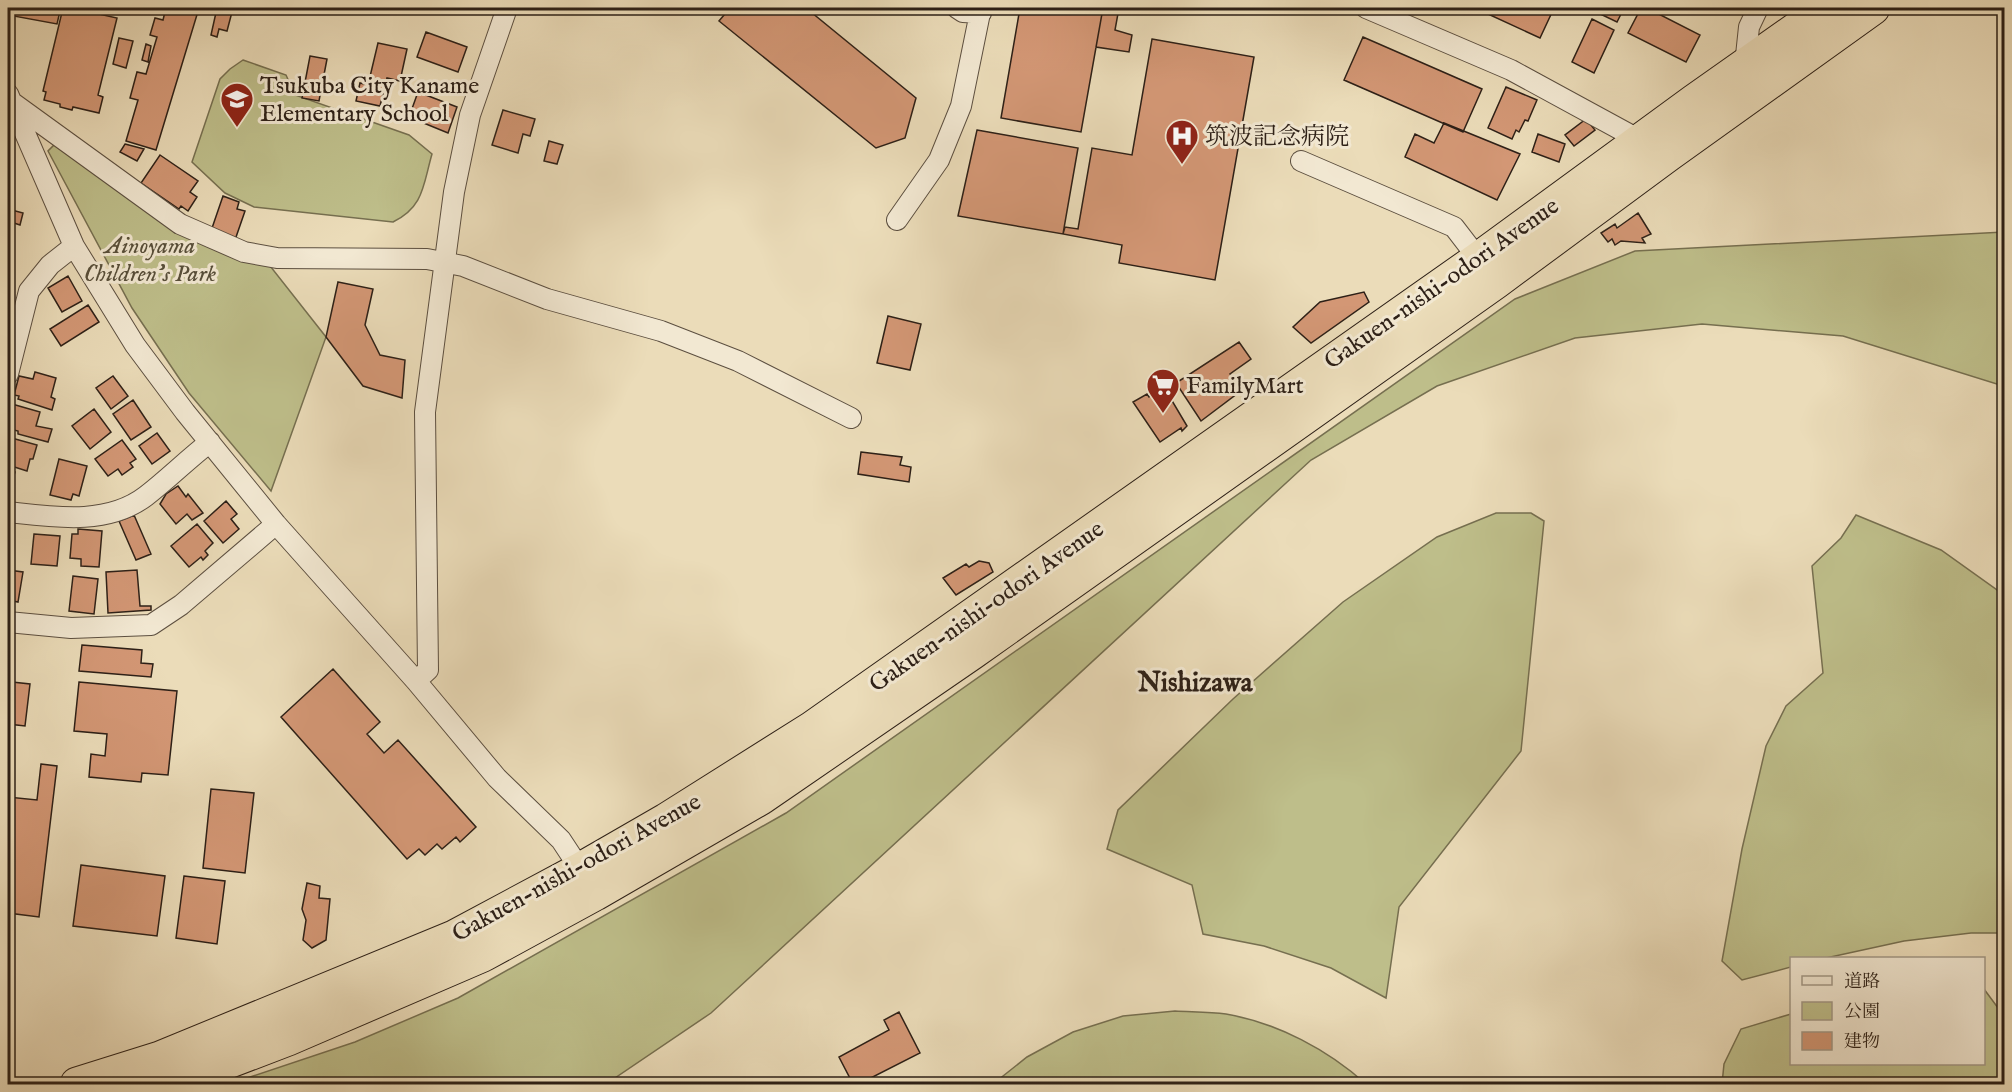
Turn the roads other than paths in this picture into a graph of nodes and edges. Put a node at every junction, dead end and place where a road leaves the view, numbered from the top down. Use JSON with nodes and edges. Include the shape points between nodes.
{"nodes":[{"id":1,"x":507,"y":8,"type":"edge"},
{"id":2,"x":957,"y":8,"type":"edge"},
{"id":3,"x":1366,"y":8,"type":"edge"},
{"id":4,"x":1758,"y":8,"type":"edge"},
{"id":5,"x":1826,"y":8,"type":"edge"},
{"id":6,"x":1873,"y":8,"type":"edge"},
{"id":7,"x":981,"y":10,"type":"edge"},
{"id":8,"x":1745,"y":65,"type":"junction"},
{"id":9,"x":9,"y":98,"type":"edge"},
{"id":10,"x":1654,"y":148,"type":"junction"},
{"id":11,"x":1301,"y":161,"type":"dead end"},
{"id":12,"x":897,"y":220,"type":"dead end"},
{"id":13,"x":74,"y":246,"type":"junction"},
{"id":14,"x":444,"y":262,"type":"junction"},
{"id":15,"x":1487,"y":270,"type":"junction"},
{"id":16,"x":8,"y":374,"type":"edge"},
{"id":17,"x":851,"y":418,"type":"dead end"},
{"id":18,"x":210,"y":442,"type":"junction"},
{"id":19,"x":8,"y":512,"type":"edge"},
{"id":20,"x":276,"y":524,"type":"junction"},
{"id":21,"x":8,"y":622,"type":"edge"},
{"id":22,"x":416,"y":681,"type":"junction"},
{"id":23,"x":588,"y":882,"type":"junction"},
{"id":24,"x":77,"y":1084,"type":"edge"},
{"id":25,"x":170,"y":1084,"type":"edge"}],
"edges":[{"from":1,"to":14,"type":"street","via":[[470,115]]},
{"from":2,"to":7,"type":"street","via":[[963,12]]},
{"from":3,"to":10,"type":"street","via":[[1511,70]]},
{"from":4,"to":8,"type":"street","via":[[1749,27]]},
{"from":5,"to":8,"type":"highway","name":"Gakuen-nishi-odori Avenue"},
{"from":6,"to":10,"type":"highway","name":"Gakuen-nishi-odori Avenue"},
{"from":7,"to":12,"type":"street","via":[[961,106],[939,160]]},
{"from":8,"to":10,"type":"highway","name":"Gakuen-nishi-odori Avenue"},
{"from":9,"to":13,"type":"street"},
{"from":9,"to":14,"type":"street","via":[[180,224],[243,252],[277,258]]},
{"from":10,"to":15,"type":"highway","name":"Gakuen-nishi-odori Avenue"},
{"from":11,"to":15,"type":"street","via":[[1454,227]]},
{"from":13,"to":16,"type":"street","via":[[50,265],[29,291]]},
{"from":13,"to":18,"type":"street","via":[[135,345]]},
{"from":14,"to":17,"type":"street","via":[[547,300],[661,331],[738,361]]},
{"from":14,"to":22,"type":"street","via":[[425,412],[428,670]]},
{"from":15,"to":23,"type":"highway","name":"Gakuen-nishi-odori Avenue","via":[[972,653],[761,798]]},
{"from":18,"to":19,"type":"street","via":[[145,497],[115,511],[92,517]]},
{"from":18,"to":20,"type":"street"},
{"from":20,"to":21,"type":"street","via":[[181,605],[151,624],[71,628]]},
{"from":20,"to":22,"type":"street"},
{"from":22,"to":23,"type":"street","via":[[497,778],[561,840]]},
{"from":23,"to":24,"type":"highway","name":"Gakuen-nishi-odori Avenue","via":[[160,1058]]},
{"from":23,"to":25,"type":"highway","name":"Gakuen-nishi-odori Avenue","via":[[483,955],[288,1039]]}]}
